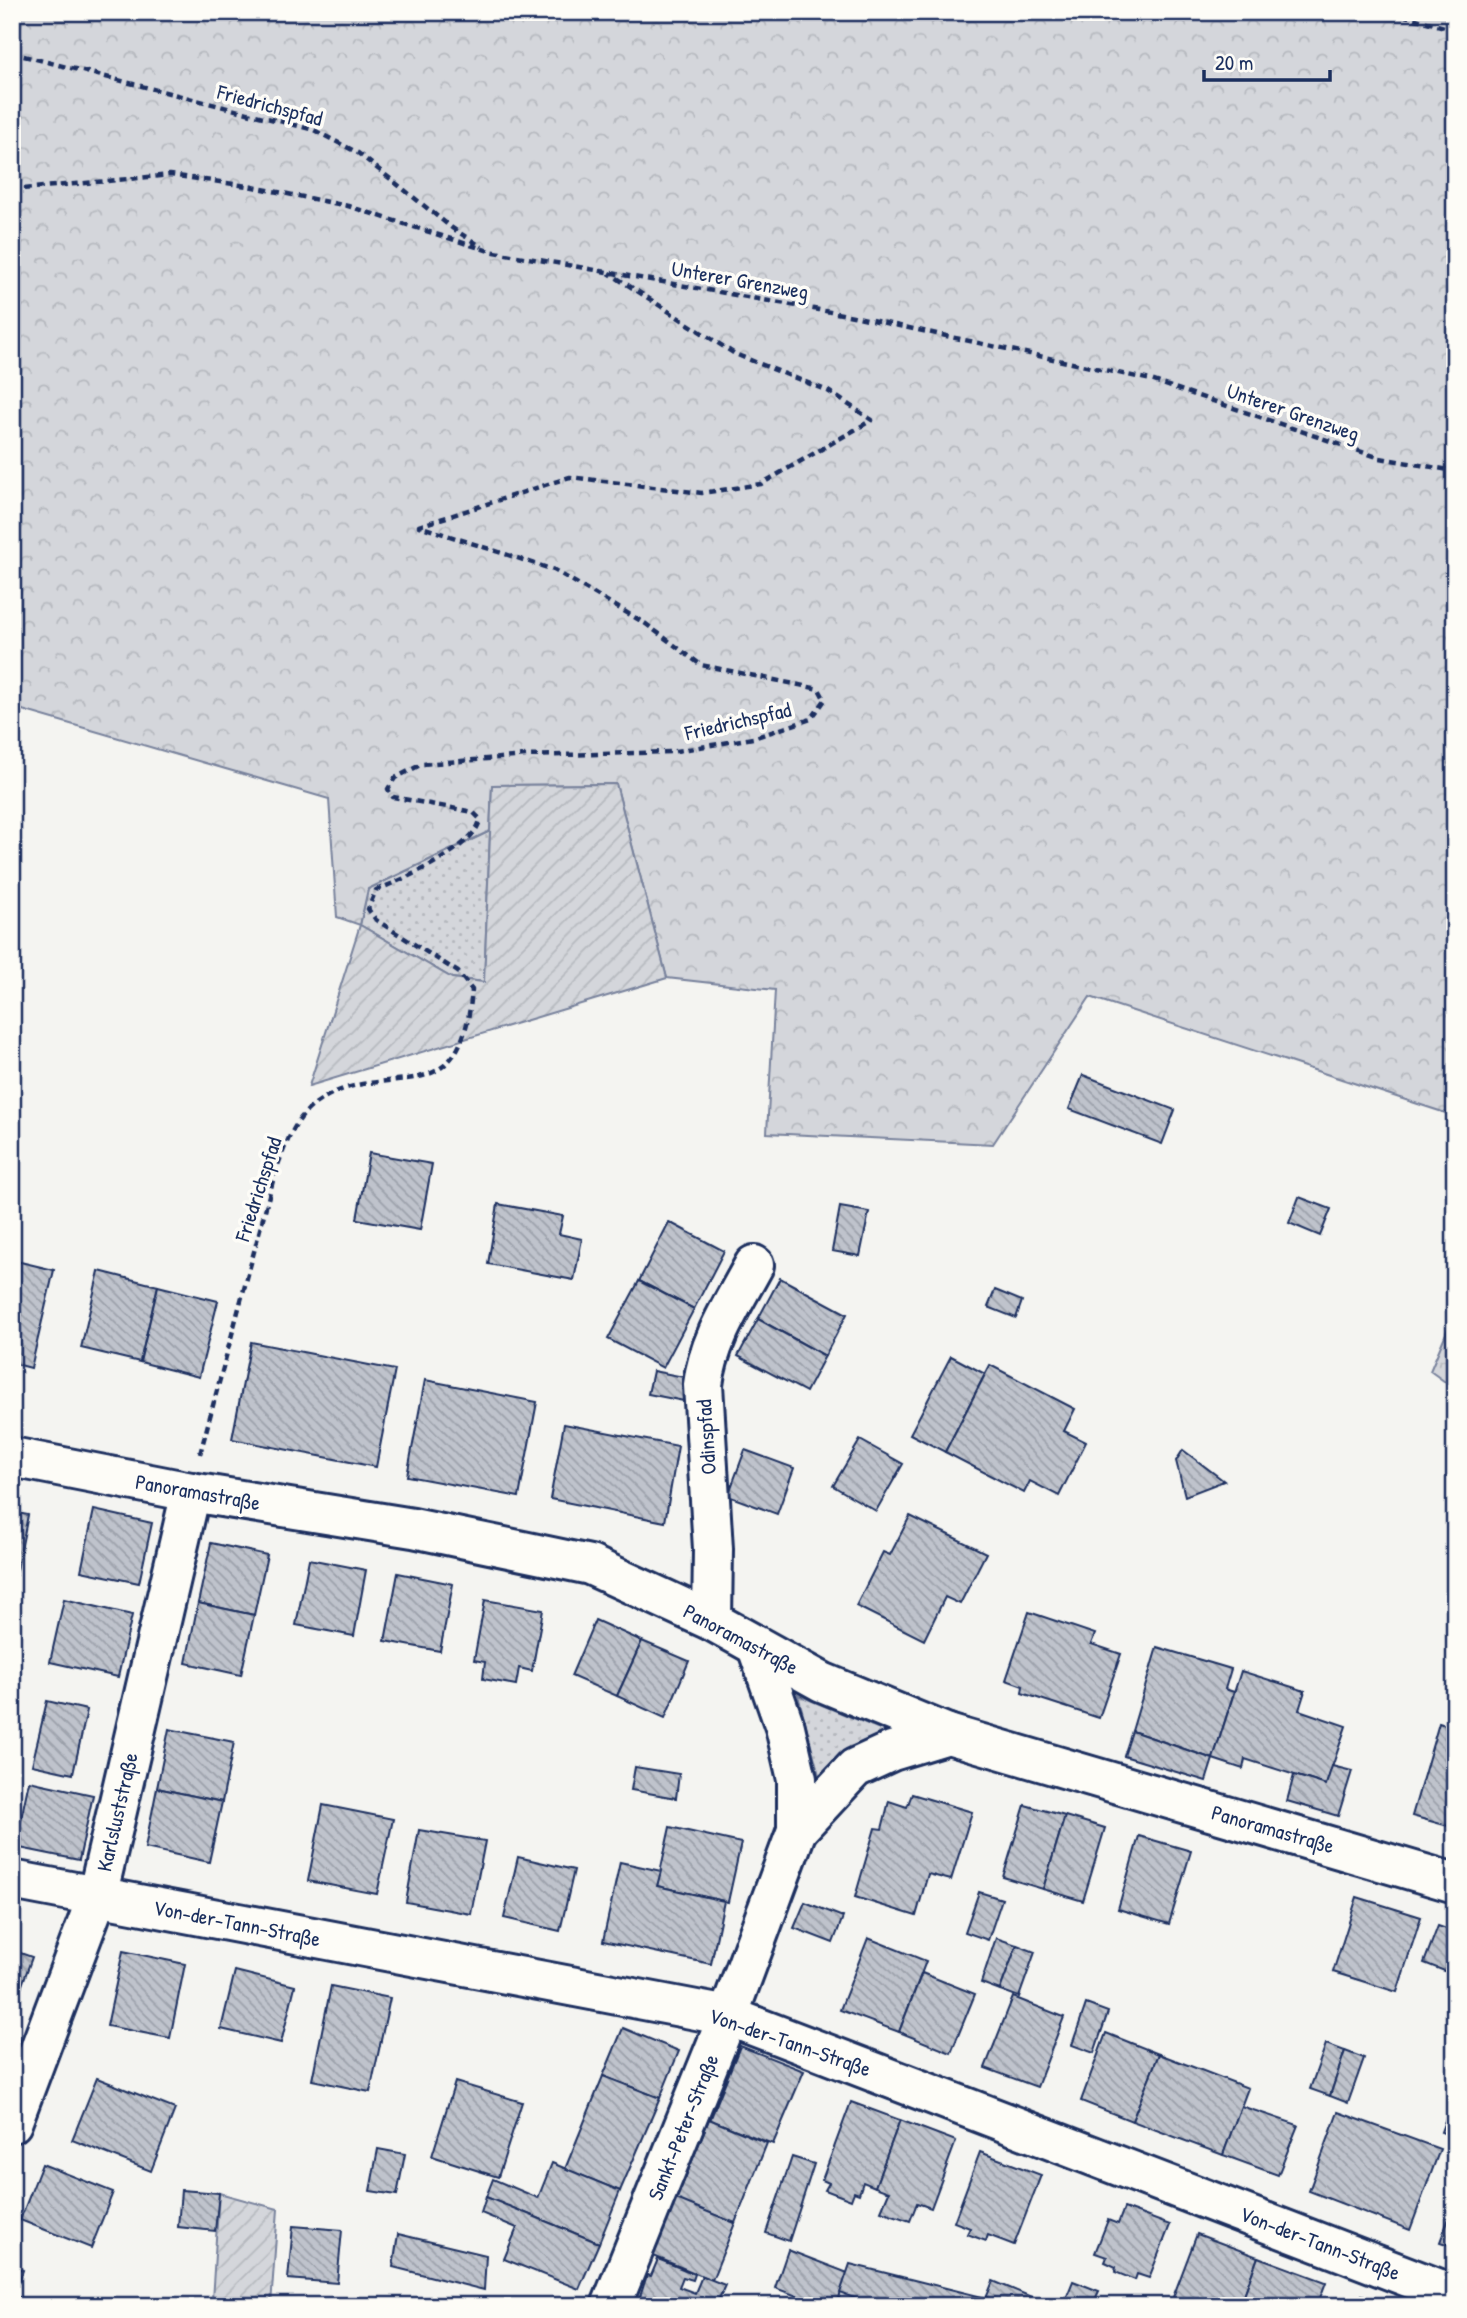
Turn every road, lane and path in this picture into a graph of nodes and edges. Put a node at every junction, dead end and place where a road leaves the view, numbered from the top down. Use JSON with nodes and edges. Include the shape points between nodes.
{"nodes":[{"id":1,"x":1391,"y":12,"type":"edge"},
{"id":2,"x":1455,"y":30,"type":"edge"},
{"id":3,"x":12,"y":53,"type":"edge"},
{"id":4,"x":12,"y":190,"type":"edge"},
{"id":5,"x":489,"y":251,"type":"junction"},
{"id":6,"x":609,"y":272,"type":"junction"},
{"id":7,"x":1455,"y":471,"type":"edge"},
{"id":8,"x":754,"y":1265,"type":"dead end"},
{"id":9,"x":203,"y":1441,"type":"dead end"},
{"id":10,"x":12,"y":1457,"type":"edge"},
{"id":11,"x":191,"y":1492,"type":"junction"},
{"id":12,"x":712,"y":1621,"type":"junction"},
{"id":13,"x":757,"y":1647,"type":"junction"},
{"id":14,"x":948,"y":1734,"type":"junction"},
{"id":15,"x":797,"y":1830,"type":"junction"},
{"id":16,"x":12,"y":1880,"type":"edge"},
{"id":17,"x":1455,"y":1883,"type":"edge"},
{"id":18,"x":97,"y":1897,"type":"junction"},
{"id":19,"x":728,"y":2016,"type":"junction"},
{"id":20,"x":12,"y":2123,"type":"edge"},
{"id":21,"x":1455,"y":2295,"type":"edge"},
{"id":22,"x":611,"y":2306,"type":"edge"}],
"edges":[{"from":1,"to":2,"type":"path"},
{"from":3,"to":5,"type":"path","name":"Friedrichspfad","via":[[314,130],[358,153],[452,228]]},
{"from":4,"to":5,"type":"path","name":"Unterer Grenzweg","via":[[170,175],[348,205]]},
{"from":5,"to":6,"type":"path","name":"Unterer Grenzweg"},
{"from":6,"to":7,"type":"path","name":"Unterer Grenzweg","via":[[964,338],[1151,380],[1381,458]]},
{"from":6,"to":9,"type":"path","name":"Friedrichspfad","via":[[735,354],[828,391],[872,420],[761,484],[702,493],[569,477],[419,526],[554,570],[646,624],[701,665],[819,689],[825,700],[811,719],[753,738],[671,752],[422,764],[395,778],[388,789],[393,797],[473,812],[480,819],[470,837],[439,859],[376,890],[368,909],[376,920],[458,971],[472,989],[470,1016],[459,1046],[442,1067],[426,1077],[331,1094],[313,1105],[289,1138],[275,1173]]},
{"from":8,"to":12,"type":"street","name":"Odinspfad","via":[[713,1342],[702,1385],[713,1549]]},
{"from":10,"to":11,"type":"street","name":"Panoramastraße"},
{"from":11,"to":12,"type":"street","name":"Panoramastraße","via":[[413,1528],[590,1565]]},
{"from":11,"to":18,"type":"street","name":"Karlsluststraße"},
{"from":12,"to":13,"type":"street","name":"Panoramastraße"},
{"from":13,"to":14,"type":"street","name":"Panoramastraße","via":[[822,1682]]},
{"from":13,"to":15,"type":"street","name":"Sankt-Peter-Straße","via":[[794,1766]]},
{"from":14,"to":15,"type":"street","name":"Sankt-Peter-Straße","via":[[855,1768]]},
{"from":14,"to":17,"type":"street","name":"Panoramastraße"},
{"from":15,"to":19,"type":"street","name":"Sankt-Peter-Straße"},
{"from":16,"to":18,"type":"street","name":"Von-der-Tann-Straße"},
{"from":18,"to":19,"type":"street","name":"Von-der-Tann-Straße"},
{"from":18,"to":20,"type":"street","name":"Karlsluststraße"},
{"from":19,"to":21,"type":"street","name":"Von-der-Tann-Straße"},
{"from":19,"to":22,"type":"street","name":"Sankt-Peter-Straße"}]}
